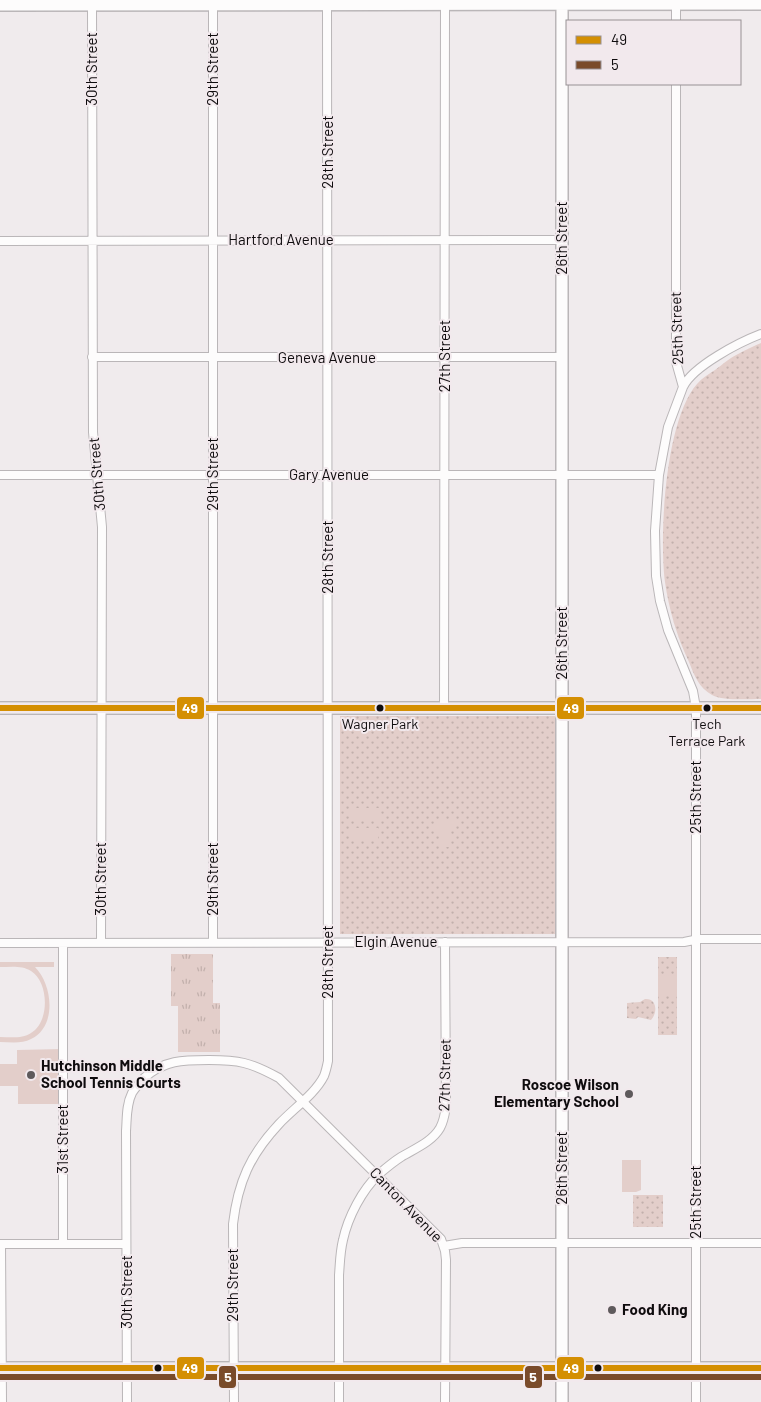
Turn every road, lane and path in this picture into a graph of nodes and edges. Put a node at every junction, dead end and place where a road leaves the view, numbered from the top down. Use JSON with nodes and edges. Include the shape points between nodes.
{"nodes":[{"id":1,"x":688,"y":0,"type":"edge"},
{"id":2,"x":327,"y":2,"type":"edge"},
{"id":3,"x":445,"y":4,"type":"junction"},
{"id":4,"x":562,"y":4,"type":"junction"},
{"id":5,"x":676,"y":4,"type":"junction"},
{"id":6,"x":761,"y":4,"type":"edge"},
{"id":7,"x":0,"y":5,"type":"edge"},
{"id":8,"x":92,"y":5,"type":"junction"},
{"id":9,"x":214,"y":5,"type":"junction"},
{"id":10,"x":676,"y":20,"type":"edge"},
{"id":11,"x":676,"y":85,"type":"edge"},
{"id":12,"x":93,"y":240,"type":"junction"},
{"id":13,"x":214,"y":240,"type":"junction"},
{"id":14,"x":328,"y":240,"type":"junction"},
{"id":15,"x":445,"y":240,"type":"junction"},
{"id":16,"x":562,"y":240,"type":"junction"},
{"id":17,"x":0,"y":241,"type":"edge"},
{"id":18,"x":761,"y":334,"type":"edge"},
{"id":19,"x":92,"y":357,"type":"junction"},
{"id":20,"x":214,"y":358,"type":"junction"},
{"id":21,"x":328,"y":358,"type":"junction"},
{"id":22,"x":444,"y":358,"type":"junction"},
{"id":23,"x":562,"y":358,"type":"junction"},
{"id":24,"x":683,"y":387,"type":"junction"},
{"id":25,"x":0,"y":475,"type":"edge"},
{"id":26,"x":97,"y":475,"type":"junction"},
{"id":27,"x":214,"y":475,"type":"junction"},
{"id":28,"x":328,"y":475,"type":"junction"},
{"id":29,"x":444,"y":475,"type":"junction"},
{"id":30,"x":562,"y":475,"type":"junction"},
{"id":31,"x":659,"y":475,"type":"junction"},
{"id":32,"x":444,"y":707,"type":"junction"},
{"id":33,"x":0,"y":708,"type":"edge"},
{"id":34,"x":102,"y":708,"type":"junction"},
{"id":35,"x":213,"y":708,"type":"junction"},
{"id":36,"x":328,"y":708,"type":"junction"},
{"id":37,"x":562,"y":708,"type":"junction"},
{"id":38,"x":696,"y":708,"type":"junction"},
{"id":39,"x":761,"y":708,"type":"edge"},
{"id":40,"x":761,"y":939,"type":"edge"},
{"id":41,"x":696,"y":940,"type":"junction"},
{"id":42,"x":328,"y":942,"type":"junction"},
{"id":43,"x":445,"y":942,"type":"junction"},
{"id":44,"x":0,"y":943,"type":"edge"},
{"id":45,"x":63,"y":943,"type":"junction"},
{"id":46,"x":101,"y":943,"type":"junction"},
{"id":47,"x":213,"y":943,"type":"junction"},
{"id":48,"x":562,"y":943,"type":"junction"},
{"id":49,"x":132,"y":1093,"type":"joint"},
{"id":50,"x":303,"y":1101,"type":"junction"},
{"id":51,"x":378,"y":1175,"type":"junction"},
{"id":52,"x":761,"y":1243,"type":"edge"},
{"id":53,"x":1,"y":1244,"type":"edge"},
{"id":54,"x":63,"y":1244,"type":"junction"},
{"id":55,"x":126,"y":1244,"type":"junction"},
{"id":56,"x":562,"y":1244,"type":"junction"},
{"id":57,"x":696,"y":1244,"type":"junction"},
{"id":58,"x":444,"y":1246,"type":"junction"},
{"id":59,"x":562,"y":1367,"type":"junction"},
{"id":60,"x":696,"y":1367,"type":"junction"},
{"id":61,"x":1,"y":1368,"type":"edge"},
{"id":62,"x":127,"y":1368,"type":"junction"},
{"id":63,"x":234,"y":1368,"type":"junction"},
{"id":64,"x":339,"y":1368,"type":"junction"},
{"id":65,"x":445,"y":1368,"type":"junction"},
{"id":66,"x":761,"y":1368,"type":"edge"},
{"id":67,"x":2,"y":1402,"type":"edge"},
{"id":68,"x":127,"y":1402,"type":"edge"},
{"id":69,"x":234,"y":1402,"type":"edge"},
{"id":70,"x":339,"y":1402,"type":"edge"},
{"id":71,"x":445,"y":1402,"type":"edge"},
{"id":72,"x":562,"y":1402,"type":"edge"},
{"id":73,"x":696,"y":1402,"type":"edge"}],
"edges":[{"from":1,"to":5,"type":"street"},
{"from":2,"to":3,"type":"street"},
{"from":2,"to":9,"type":"street"},
{"from":2,"to":14,"type":"street","name":"28th Street"},
{"from":3,"to":4,"type":"street"},
{"from":3,"to":15,"type":"street","name":"27th Street"},
{"from":4,"to":5,"type":"street"},
{"from":4,"to":16,"type":"street","name":"26th Street"},
{"from":5,"to":6,"type":"street"},
{"from":5,"to":10,"type":"street"},
{"from":7,"to":8,"type":"street"},
{"from":8,"to":9,"type":"street"},
{"from":8,"to":12,"type":"street","name":"30th Street"},
{"from":9,"to":13,"type":"street","name":"29th Street"},
{"from":11,"to":24,"type":"street","name":"25th Street","via":[[676,362]]},
{"from":12,"to":13,"type":"street","name":"Hartford Avenue"},
{"from":12,"to":17,"type":"street","name":"Hartford Avenue"},
{"from":12,"to":19,"type":"street","name":"30th Street"},
{"from":13,"to":14,"type":"street","name":"Hartford Avenue"},
{"from":13,"to":20,"type":"street","name":"29th Street"},
{"from":14,"to":15,"type":"street","name":"Hartford Avenue"},
{"from":14,"to":21,"type":"street","name":"28th Street"},
{"from":15,"to":16,"type":"street","name":"Hartford Avenue"},
{"from":15,"to":22,"type":"street","name":"27th Street"},
{"from":16,"to":23,"type":"street","name":"26th Street"},
{"from":18,"to":24,"type":"street","via":[[731,348],[699,369]]},
{"from":19,"to":20,"type":"street","name":"Geneva Avenue"},
{"from":19,"to":26,"type":"street","name":"30th Street"},
{"from":20,"to":21,"type":"street","name":"Geneva Avenue"},
{"from":20,"to":27,"type":"street","name":"29th Street"},
{"from":21,"to":22,"type":"street","name":"Geneva Avenue"},
{"from":21,"to":28,"type":"street","name":"28th Street"},
{"from":22,"to":23,"type":"street","name":"Geneva Avenue"},
{"from":22,"to":29,"type":"street","name":"27th Street"},
{"from":23,"to":30,"type":"street","name":"26th Street"},
{"from":24,"to":31,"type":"street","name":"25th Street","via":[[668,426]]},
{"from":25,"to":26,"type":"street","name":"Gary Avenue"},
{"from":26,"to":27,"type":"street","name":"Gary Avenue"},
{"from":26,"to":34,"type":"street","name":"30th Street","via":[[102,527]]},
{"from":27,"to":28,"type":"street","name":"Gary Avenue"},
{"from":27,"to":35,"type":"street","name":"29th Street"},
{"from":28,"to":29,"type":"street","name":"Gary Avenue"},
{"from":28,"to":36,"type":"street","name":"28th Street"},
{"from":29,"to":30,"type":"street","name":"Gary Avenue"},
{"from":29,"to":32,"type":"street","name":"27th Street"},
{"from":30,"to":31,"type":"street","name":"Gary Avenue"},
{"from":30,"to":37,"type":"street","name":"26th Street"},
{"from":31,"to":38,"type":"street","name":"25th Street","via":[[656,576],[668,630],[693,691]]},
{"from":32,"to":36,"type":"street"},
{"from":32,"to":37,"type":"street"},
{"from":33,"to":34,"type":"street"},
{"from":34,"to":35,"type":"street"},
{"from":34,"to":46,"type":"street","name":"30th Street"},
{"from":35,"to":36,"type":"street"},
{"from":35,"to":47,"type":"street","name":"29th Street"},
{"from":36,"to":42,"type":"street","name":"28th Street"},
{"from":37,"to":38,"type":"street"},
{"from":37,"to":48,"type":"street","name":"26th Street"},
{"from":38,"to":39,"type":"street"},
{"from":38,"to":41,"type":"street","name":"25th Street"},
{"from":40,"to":41,"type":"street","name":"Elgin Avenue"},
{"from":41,"to":48,"type":"street","name":"Elgin Avenue"},
{"from":41,"to":57,"type":"street","name":"25th Street"},
{"from":42,"to":43,"type":"street","name":"Elgin Avenue"},
{"from":42,"to":47,"type":"street","name":"Elgin Avenue"},
{"from":42,"to":50,"type":"street","name":"28th Street","via":[[328,1061],[324,1076]]},
{"from":43,"to":48,"type":"street","name":"Elgin Avenue"},
{"from":43,"to":51,"type":"street","name":"27th Street","via":[[444,1118],[433,1137]]},
{"from":44,"to":45,"type":"street","name":"Elgin Avenue"},
{"from":45,"to":46,"type":"street","name":"Elgin Avenue"},
{"from":45,"to":54,"type":"street","name":"31st Street"},
{"from":46,"to":47,"type":"street","name":"Elgin Avenue"},
{"from":48,"to":56,"type":"street","name":"26th Street"},
{"from":49,"to":50,"type":"street","name":"Canton Avenue","via":[[150,1073],[172,1062],[225,1060],[244,1062],[262,1069],[279,1078]]},
{"from":49,"to":55,"type":"street","name":"30th Street","via":[[126,1131]]},
{"from":50,"to":51,"type":"street","name":"Canton Avenue"},
{"from":50,"to":63,"type":"street","name":"29th Street","via":[[262,1145],[245,1172],[239,1189],[233,1224]]},
{"from":51,"to":58,"type":"street","name":"Canton Avenue"},
{"from":51,"to":64,"type":"street","via":[[349,1220],[342,1242]]},
{"from":52,"to":57,"type":"street","name":"Canton Avenue"},
{"from":53,"to":54,"type":"street"},
{"from":53,"to":61,"type":"street"},
{"from":54,"to":55,"type":"street"},
{"from":55,"to":62,"type":"street","name":"30th Street"},
{"from":56,"to":57,"type":"street","name":"Canton Avenue"},
{"from":56,"to":58,"type":"street","name":"Canton Avenue","via":[[462,1243]]},
{"from":56,"to":59,"type":"street","name":"26th Street"},
{"from":57,"to":60,"type":"street","name":"25th Street"},
{"from":58,"to":65,"type":"street"},
{"from":59,"to":60,"type":"street"},
{"from":59,"to":65,"type":"street"},
{"from":59,"to":72,"type":"street","name":"26th Street"},
{"from":60,"to":66,"type":"street"},
{"from":60,"to":73,"type":"street","name":"25th Street"},
{"from":61,"to":62,"type":"street"},
{"from":61,"to":67,"type":"street"},
{"from":62,"to":63,"type":"street"},
{"from":62,"to":68,"type":"street","name":"30th Street"},
{"from":63,"to":64,"type":"street"},
{"from":63,"to":69,"type":"street","name":"29th Street"},
{"from":64,"to":65,"type":"street"},
{"from":64,"to":70,"type":"street"},
{"from":65,"to":71,"type":"street"}]}
